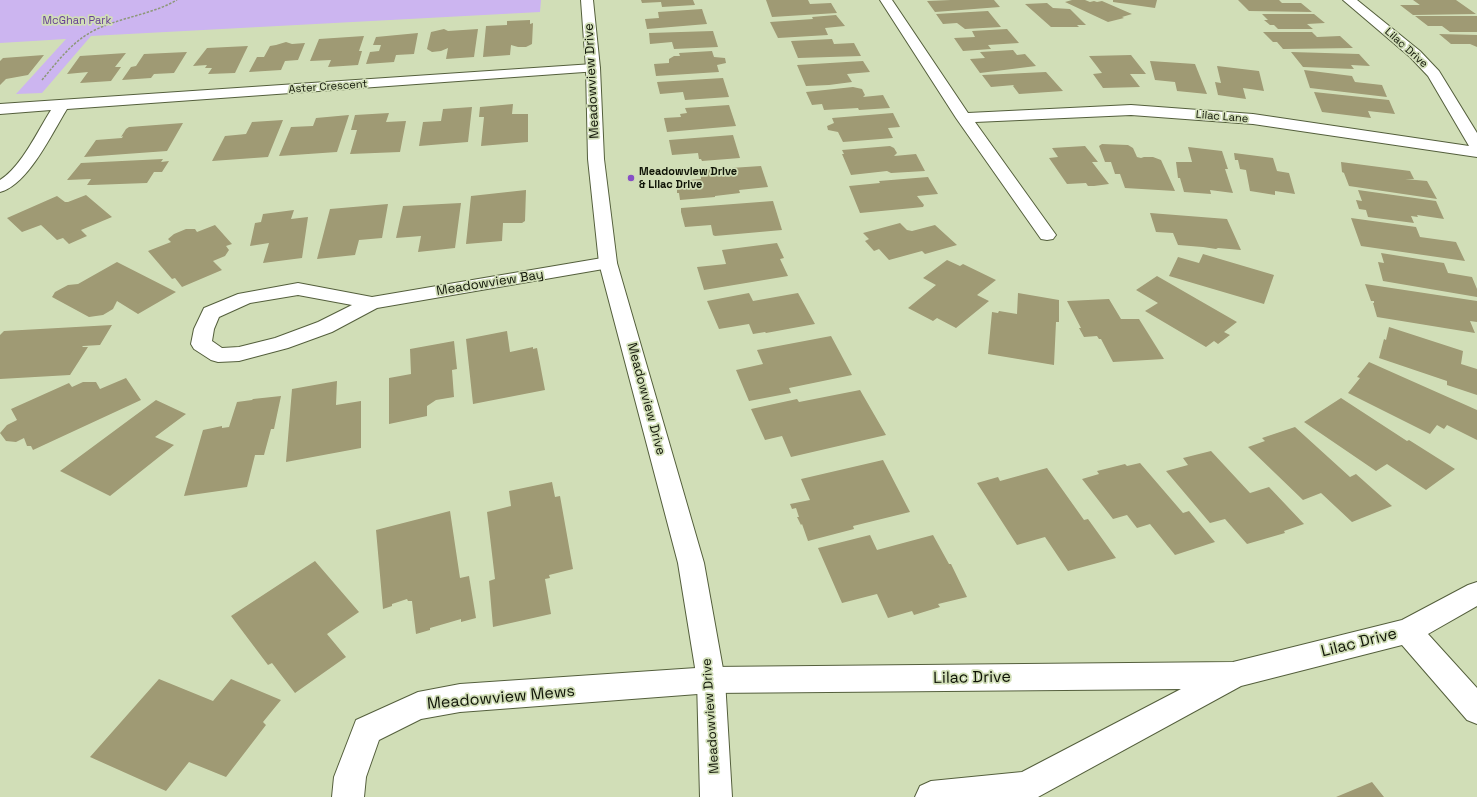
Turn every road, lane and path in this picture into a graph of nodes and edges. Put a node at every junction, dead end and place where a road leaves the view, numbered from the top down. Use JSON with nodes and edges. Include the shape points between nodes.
{"nodes":[{"id":1,"x":177,"y":0,"type":"edge"},
{"id":2,"x":587,"y":0,"type":"edge"},
{"id":3,"x":886,"y":0,"type":"edge"},
{"id":4,"x":1349,"y":0,"type":"edge"},
{"id":5,"x":593,"y":68,"type":"junction"},
{"id":6,"x":39,"y":82,"type":"dead end"},
{"id":7,"x":62,"y":105,"type":"junction"},
{"id":8,"x":0,"y":109,"type":"edge"},
{"id":9,"x":964,"y":118,"type":"junction"},
{"id":10,"x":1477,"y":146,"type":"edge"},
{"id":11,"x":1477,"y":152,"type":"edge"},
{"id":12,"x":0,"y":187,"type":"edge"},
{"id":13,"x":1047,"y":235,"type":"dead end"},
{"id":14,"x":608,"y":263,"type":"junction"},
{"id":15,"x":372,"y":303,"type":"junction"},
{"id":16,"x":1477,"y":593,"type":"edge"},
{"id":17,"x":1408,"y":631,"type":"junction"},
{"id":18,"x":1234,"y":675,"type":"junction"},
{"id":19,"x":711,"y":680,"type":"junction"},
{"id":20,"x":1477,"y":710,"type":"edge"},
{"id":21,"x":348,"y":797,"type":"edge"},
{"id":22,"x":716,"y":797,"type":"edge"},
{"id":23,"x":931,"y":797,"type":"edge"}],
"edges":[{"from":1,"to":6,"type":"path","via":[[168,6],[96,29],[85,35]]},
{"from":2,"to":5,"type":"street","name":"Meadowview Drive"},
{"from":3,"to":9,"type":"street"},
{"from":4,"to":10,"type":"street","name":"Lilac Drive","via":[[1415,54],[1434,74]]},
{"from":5,"to":7,"type":"street","name":"Aster Crescent"},
{"from":5,"to":14,"type":"street","name":"Meadowview Drive","via":[[596,159]]},
{"from":7,"to":8,"type":"street","name":"Aster Crescent"},
{"from":7,"to":12,"type":"street","via":[[26,163],[14,178]]},
{"from":9,"to":11,"type":"street","name":"Lilac Lane","via":[[1132,110],[1253,120]]},
{"from":9,"to":13,"type":"street"},
{"from":14,"to":15,"type":"street","name":"Meadowview Bay"},
{"from":14,"to":19,"type":"street","name":"Meadowview Drive","via":[[691,563]]},
{"from":15,"to":15,"type":"street","name":"Meadowview Bay","via":[[298,289],[245,298],[211,313],[201,344],[218,355],[239,354],[281,343],[325,327]]},
{"from":16,"to":17,"type":"street","name":"Lilac Drive"},
{"from":17,"to":18,"type":"street","name":"Lilac Drive"},
{"from":17,"to":20,"type":"street"},
{"from":18,"to":19,"type":"street","name":"Lilac Drive"},
{"from":18,"to":23,"type":"street","name":"Lilac Drive","via":[[1024,787]]},
{"from":19,"to":21,"type":"street","name":"Meadowview Mews","via":[[460,698],[418,706],[367,730],[350,777]]},
{"from":19,"to":22,"type":"street","name":"Meadowview Drive"}]}
